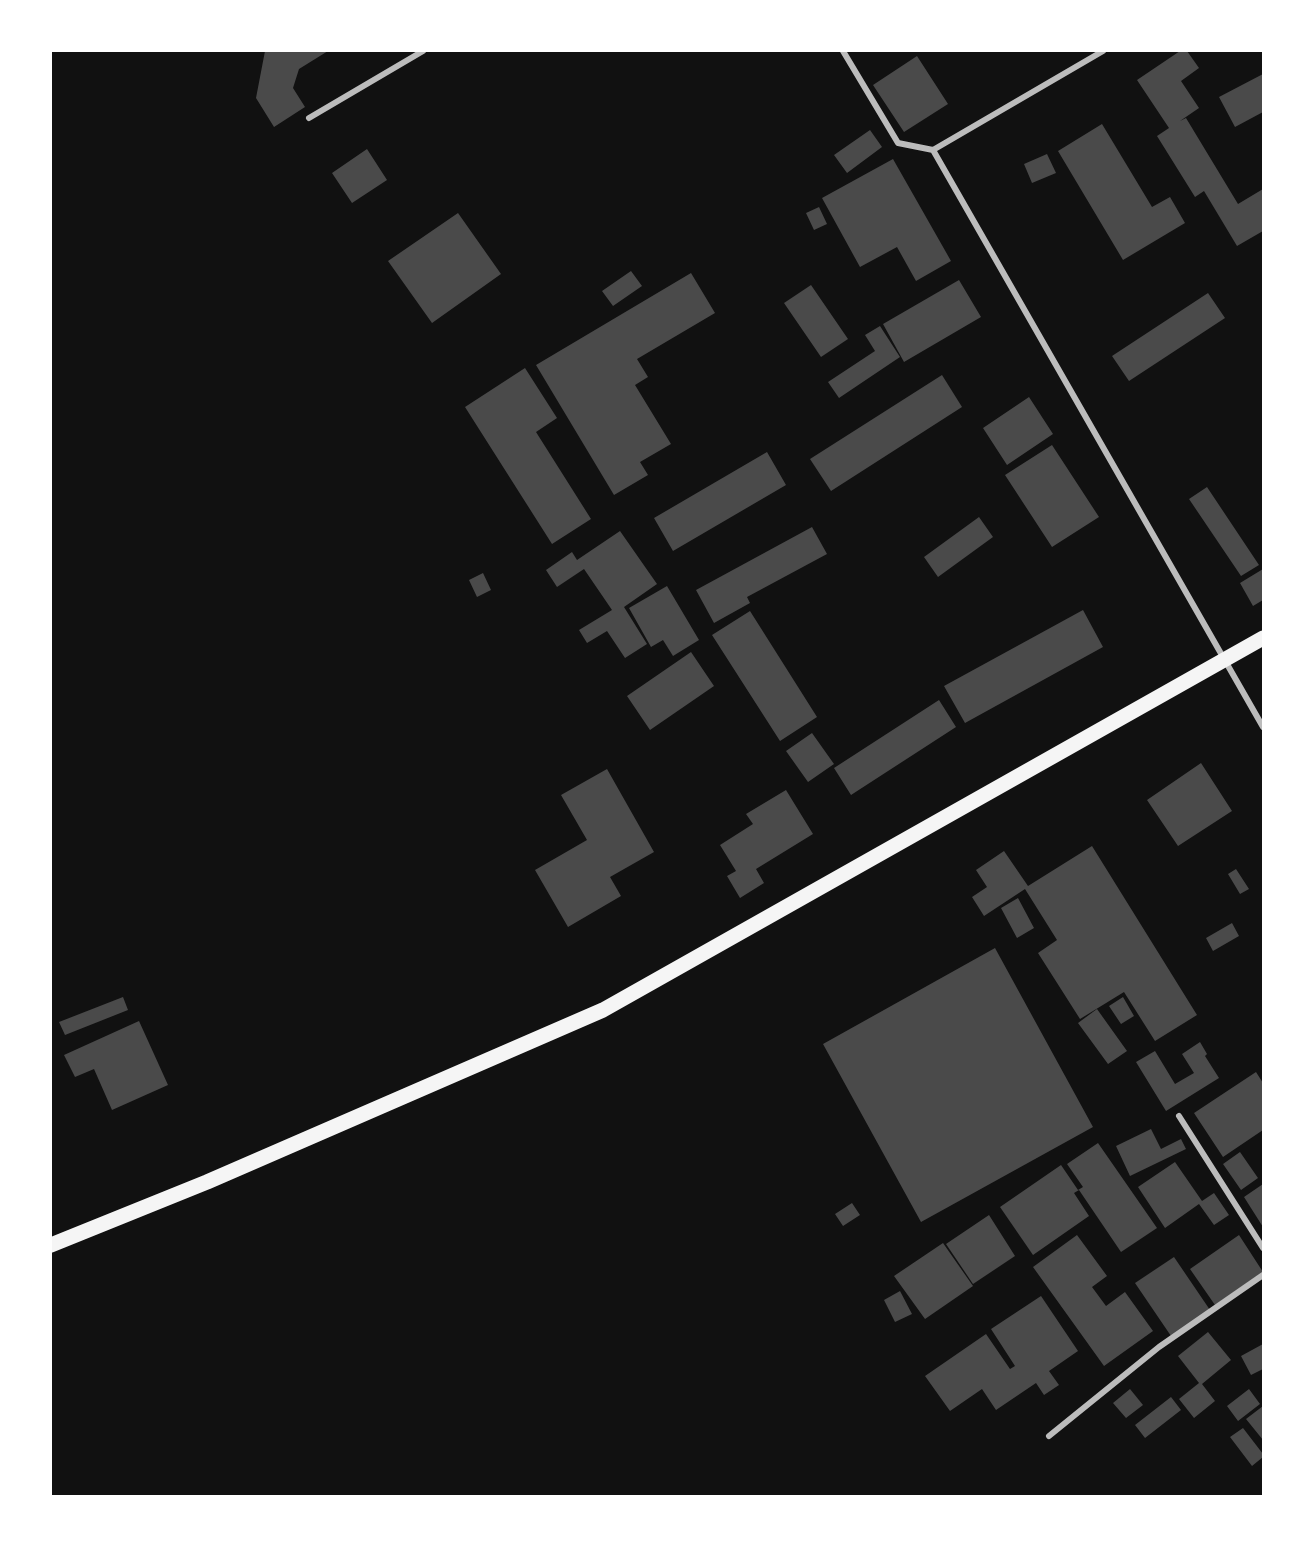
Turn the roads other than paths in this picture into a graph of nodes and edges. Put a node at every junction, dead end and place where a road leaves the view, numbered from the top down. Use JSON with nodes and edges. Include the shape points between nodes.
{"nodes":[{"id":1,"x":423,"y":51,"type":"edge"},
{"id":2,"x":843,"y":51,"type":"edge"},
{"id":3,"x":1103,"y":51,"type":"edge"},
{"id":4,"x":309,"y":118,"type":"dead end"},
{"id":5,"x":933,"y":150,"type":"junction"},
{"id":6,"x":1263,"y":638,"type":"edge"},
{"id":7,"x":1225,"y":659,"type":"junction"},
{"id":8,"x":1263,"y":727,"type":"edge"},
{"id":9,"x":1179,"y":1116,"type":"dead end"},
{"id":10,"x":51,"y":1245,"type":"edge"},
{"id":11,"x":1263,"y":1248,"type":"edge"},
{"id":12,"x":1263,"y":1275,"type":"edge"},
{"id":13,"x":1049,"y":1436,"type":"dead end"}],
"edges":[{"from":1,"to":4,"type":"street"},
{"from":2,"to":5,"type":"street","via":[[898,143]]},
{"from":3,"to":5,"type":"street"},
{"from":5,"to":7,"type":"street"},
{"from":6,"to":7,"type":"main road"},
{"from":7,"to":8,"type":"street"},
{"from":7,"to":10,"type":"main road","via":[[603,1010],[207,1182]]},
{"from":9,"to":11,"type":"street"},
{"from":12,"to":13,"type":"street","via":[[1158,1347]]}]}
